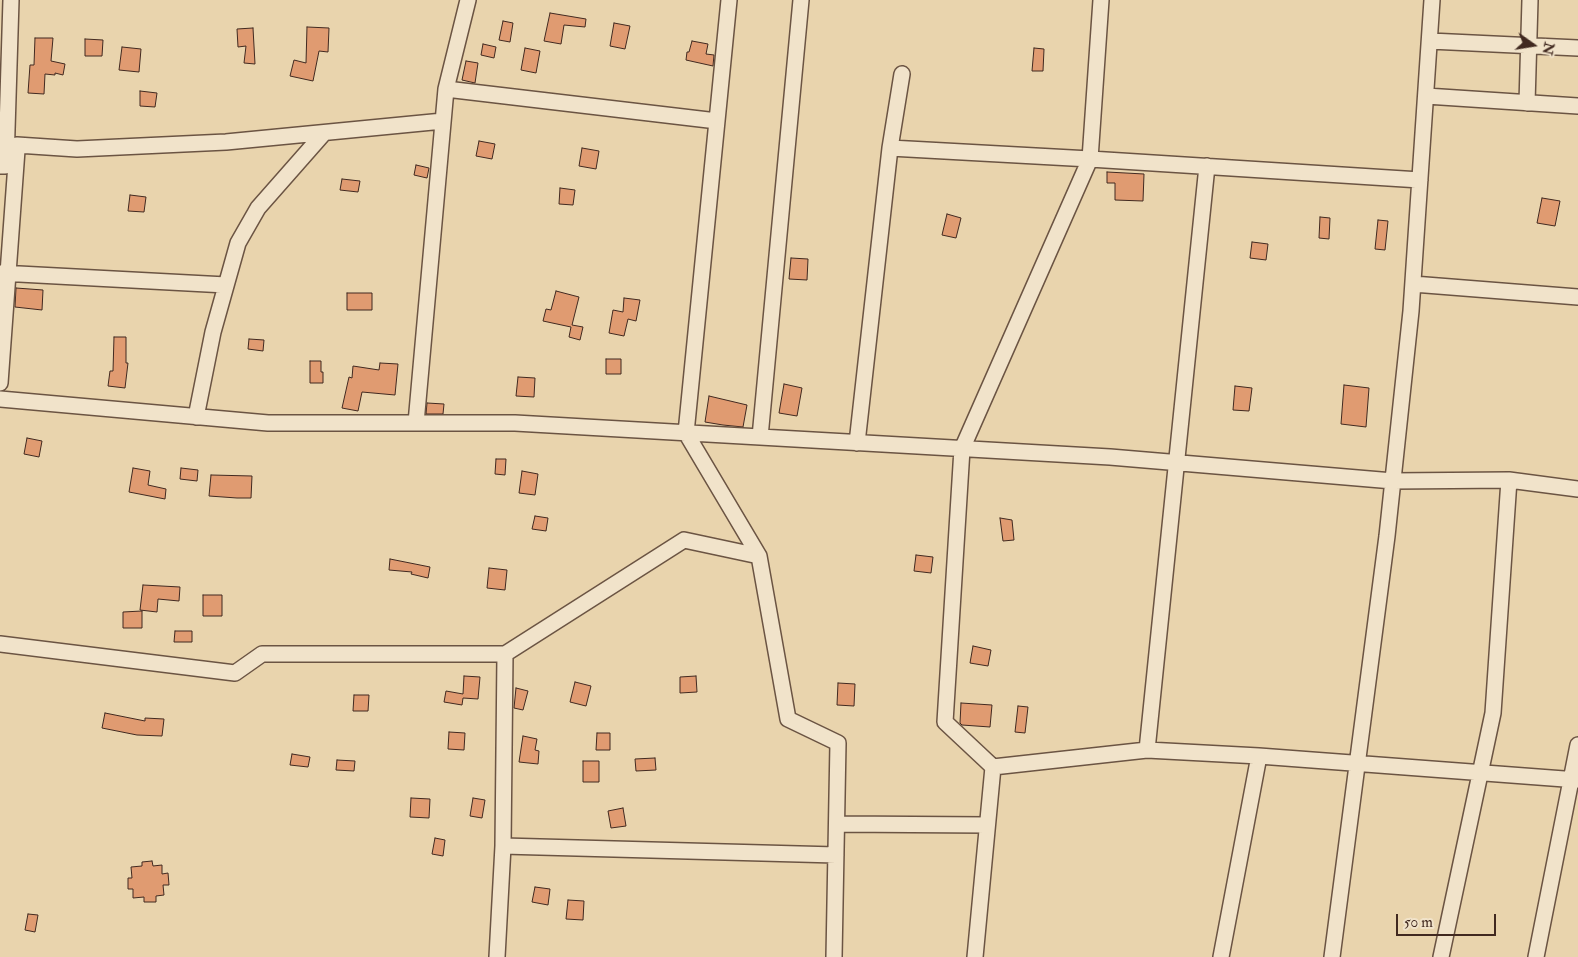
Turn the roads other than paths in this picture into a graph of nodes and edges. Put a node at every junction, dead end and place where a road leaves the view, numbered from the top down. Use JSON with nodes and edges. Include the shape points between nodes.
{"nodes":[{"id":1,"x":11,"y":0,"type":"edge"},
{"id":2,"x":468,"y":0,"type":"edge"},
{"id":3,"x":729,"y":0,"type":"edge"},
{"id":4,"x":801,"y":0,"type":"edge"},
{"id":5,"x":1101,"y":0,"type":"edge"},
{"id":6,"x":1432,"y":0,"type":"edge"},
{"id":7,"x":1530,"y":0,"type":"edge"},
{"id":8,"x":1430,"y":41,"type":"junction"},
{"id":9,"x":1529,"y":46,"type":"junction"},
{"id":10,"x":1578,"y":48,"type":"edge"},
{"id":11,"x":902,"y":74,"type":"dead end"},
{"id":12,"x":446,"y":89,"type":"junction"},
{"id":13,"x":1426,"y":96,"type":"junction"},
{"id":14,"x":1527,"y":103,"type":"junction"},
{"id":15,"x":1578,"y":106,"type":"edge"},
{"id":16,"x":444,"y":121,"type":"junction"},
{"id":17,"x":717,"y":121,"type":"junction"},
{"id":18,"x":324,"y":133,"type":"junction"},
{"id":19,"x":17,"y":145,"type":"junction"},
{"id":20,"x":890,"y":148,"type":"junction"},
{"id":21,"x":1090,"y":159,"type":"junction"},
{"id":22,"x":3,"y":166,"type":"edge"},
{"id":23,"x":1207,"y":166,"type":"junction"},
{"id":24,"x":1420,"y":180,"type":"junction"},
{"id":25,"x":4,"y":273,"type":"edge"},
{"id":26,"x":1413,"y":284,"type":"junction"},
{"id":27,"x":226,"y":285,"type":"junction"},
{"id":28,"x":1578,"y":297,"type":"edge"},
{"id":29,"x":0,"y":383,"type":"edge"},
{"id":30,"x":0,"y":399,"type":"edge"},
{"id":31,"x":196,"y":417,"type":"junction"},
{"id":32,"x":416,"y":423,"type":"junction"},
{"id":33,"x":686,"y":433,"type":"junction"},
{"id":34,"x":760,"y":437,"type":"junction"},
{"id":35,"x":856,"y":442,"type":"junction"},
{"id":36,"x":962,"y":449,"type":"junction"},
{"id":37,"x":1177,"y":463,"type":"junction"},
{"id":38,"x":1510,"y":480,"type":"junction"},
{"id":39,"x":1393,"y":481,"type":"junction"},
{"id":40,"x":1578,"y":489,"type":"edge"},
{"id":41,"x":759,"y":556,"type":"junction"},
{"id":42,"x":0,"y":644,"type":"edge"},
{"id":43,"x":505,"y":654,"type":"junction"},
{"id":44,"x":1578,"y":745,"type":"edge"},
{"id":45,"x":1147,"y":750,"type":"junction"},
{"id":46,"x":1259,"y":756,"type":"junction"},
{"id":47,"x":1358,"y":763,"type":"junction"},
{"id":48,"x":993,"y":767,"type":"junction"},
{"id":49,"x":1480,"y":773,"type":"junction"},
{"id":50,"x":1575,"y":780,"type":"edge"},
{"id":51,"x":837,"y":824,"type":"junction"},
{"id":52,"x":987,"y":826,"type":"junction"},
{"id":53,"x":503,"y":846,"type":"junction"},
{"id":54,"x":836,"y":855,"type":"junction"},
{"id":55,"x":496,"y":957,"type":"edge"},
{"id":56,"x":834,"y":957,"type":"edge"},
{"id":57,"x":975,"y":957,"type":"edge"},
{"id":58,"x":1221,"y":957,"type":"edge"},
{"id":59,"x":1332,"y":957,"type":"edge"},
{"id":60,"x":1441,"y":957,"type":"edge"},
{"id":61,"x":1536,"y":957,"type":"edge"}],
"edges":[{"from":1,"to":22,"type":"street"},
{"from":2,"to":12,"type":"street"},
{"from":3,"to":17,"type":"street"},
{"from":4,"to":34,"type":"street"},
{"from":5,"to":21,"type":"street"},
{"from":6,"to":8,"type":"street"},
{"from":7,"to":9,"type":"street"},
{"from":8,"to":9,"type":"street"},
{"from":8,"to":13,"type":"street"},
{"from":9,"to":10,"type":"street"},
{"from":9,"to":14,"type":"street"},
{"from":11,"to":20,"type":"street"},
{"from":12,"to":16,"type":"street"},
{"from":12,"to":17,"type":"street"},
{"from":13,"to":14,"type":"street"},
{"from":13,"to":24,"type":"street"},
{"from":14,"to":15,"type":"street"},
{"from":16,"to":18,"type":"street"},
{"from":16,"to":32,"type":"street"},
{"from":17,"to":33,"type":"street"},
{"from":18,"to":19,"type":"street","via":[[226,142],[105,147]]},
{"from":18,"to":27,"type":"street","via":[[258,208],[238,243]]},
{"from":19,"to":22,"type":"street"},
{"from":19,"to":25,"type":"street"},
{"from":20,"to":21,"type":"street"},
{"from":20,"to":35,"type":"street"},
{"from":21,"to":23,"type":"street"},
{"from":21,"to":36,"type":"street"},
{"from":23,"to":24,"type":"street"},
{"from":23,"to":37,"type":"street"},
{"from":24,"to":26,"type":"street"},
{"from":25,"to":27,"type":"street"},
{"from":25,"to":29,"type":"street"},
{"from":26,"to":28,"type":"street"},
{"from":26,"to":39,"type":"street"},
{"from":27,"to":31,"type":"street"},
{"from":30,"to":31,"type":"street"},
{"from":31,"to":32,"type":"street","via":[[268,424]]},
{"from":32,"to":33,"type":"street","via":[[515,423]]},
{"from":33,"to":34,"type":"street"},
{"from":33,"to":41,"type":"street"},
{"from":34,"to":35,"type":"street"},
{"from":35,"to":36,"type":"street"},
{"from":36,"to":37,"type":"street"},
{"from":36,"to":48,"type":"street","via":[[945,722]]},
{"from":37,"to":39,"type":"street"},
{"from":37,"to":45,"type":"street"},
{"from":38,"to":39,"type":"street"},
{"from":38,"to":40,"type":"street"},
{"from":38,"to":49,"type":"street","via":[[1493,713]]},
{"from":39,"to":47,"type":"street"},
{"from":41,"to":43,"type":"street","via":[[684,540]]},
{"from":41,"to":51,"type":"street","via":[[788,719],[838,743]]},
{"from":42,"to":43,"type":"street","via":[[234,673],[262,654]]},
{"from":43,"to":53,"type":"street"},
{"from":44,"to":50,"type":"street"},
{"from":45,"to":46,"type":"street"},
{"from":45,"to":48,"type":"street"},
{"from":46,"to":47,"type":"street"},
{"from":46,"to":58,"type":"street"},
{"from":47,"to":49,"type":"street"},
{"from":47,"to":59,"type":"street"},
{"from":48,"to":52,"type":"street"},
{"from":49,"to":50,"type":"street"},
{"from":49,"to":60,"type":"street"},
{"from":50,"to":61,"type":"street"},
{"from":51,"to":52,"type":"street"},
{"from":51,"to":54,"type":"street"},
{"from":52,"to":57,"type":"street"},
{"from":53,"to":54,"type":"street"},
{"from":53,"to":55,"type":"street"},
{"from":54,"to":56,"type":"street"}]}
